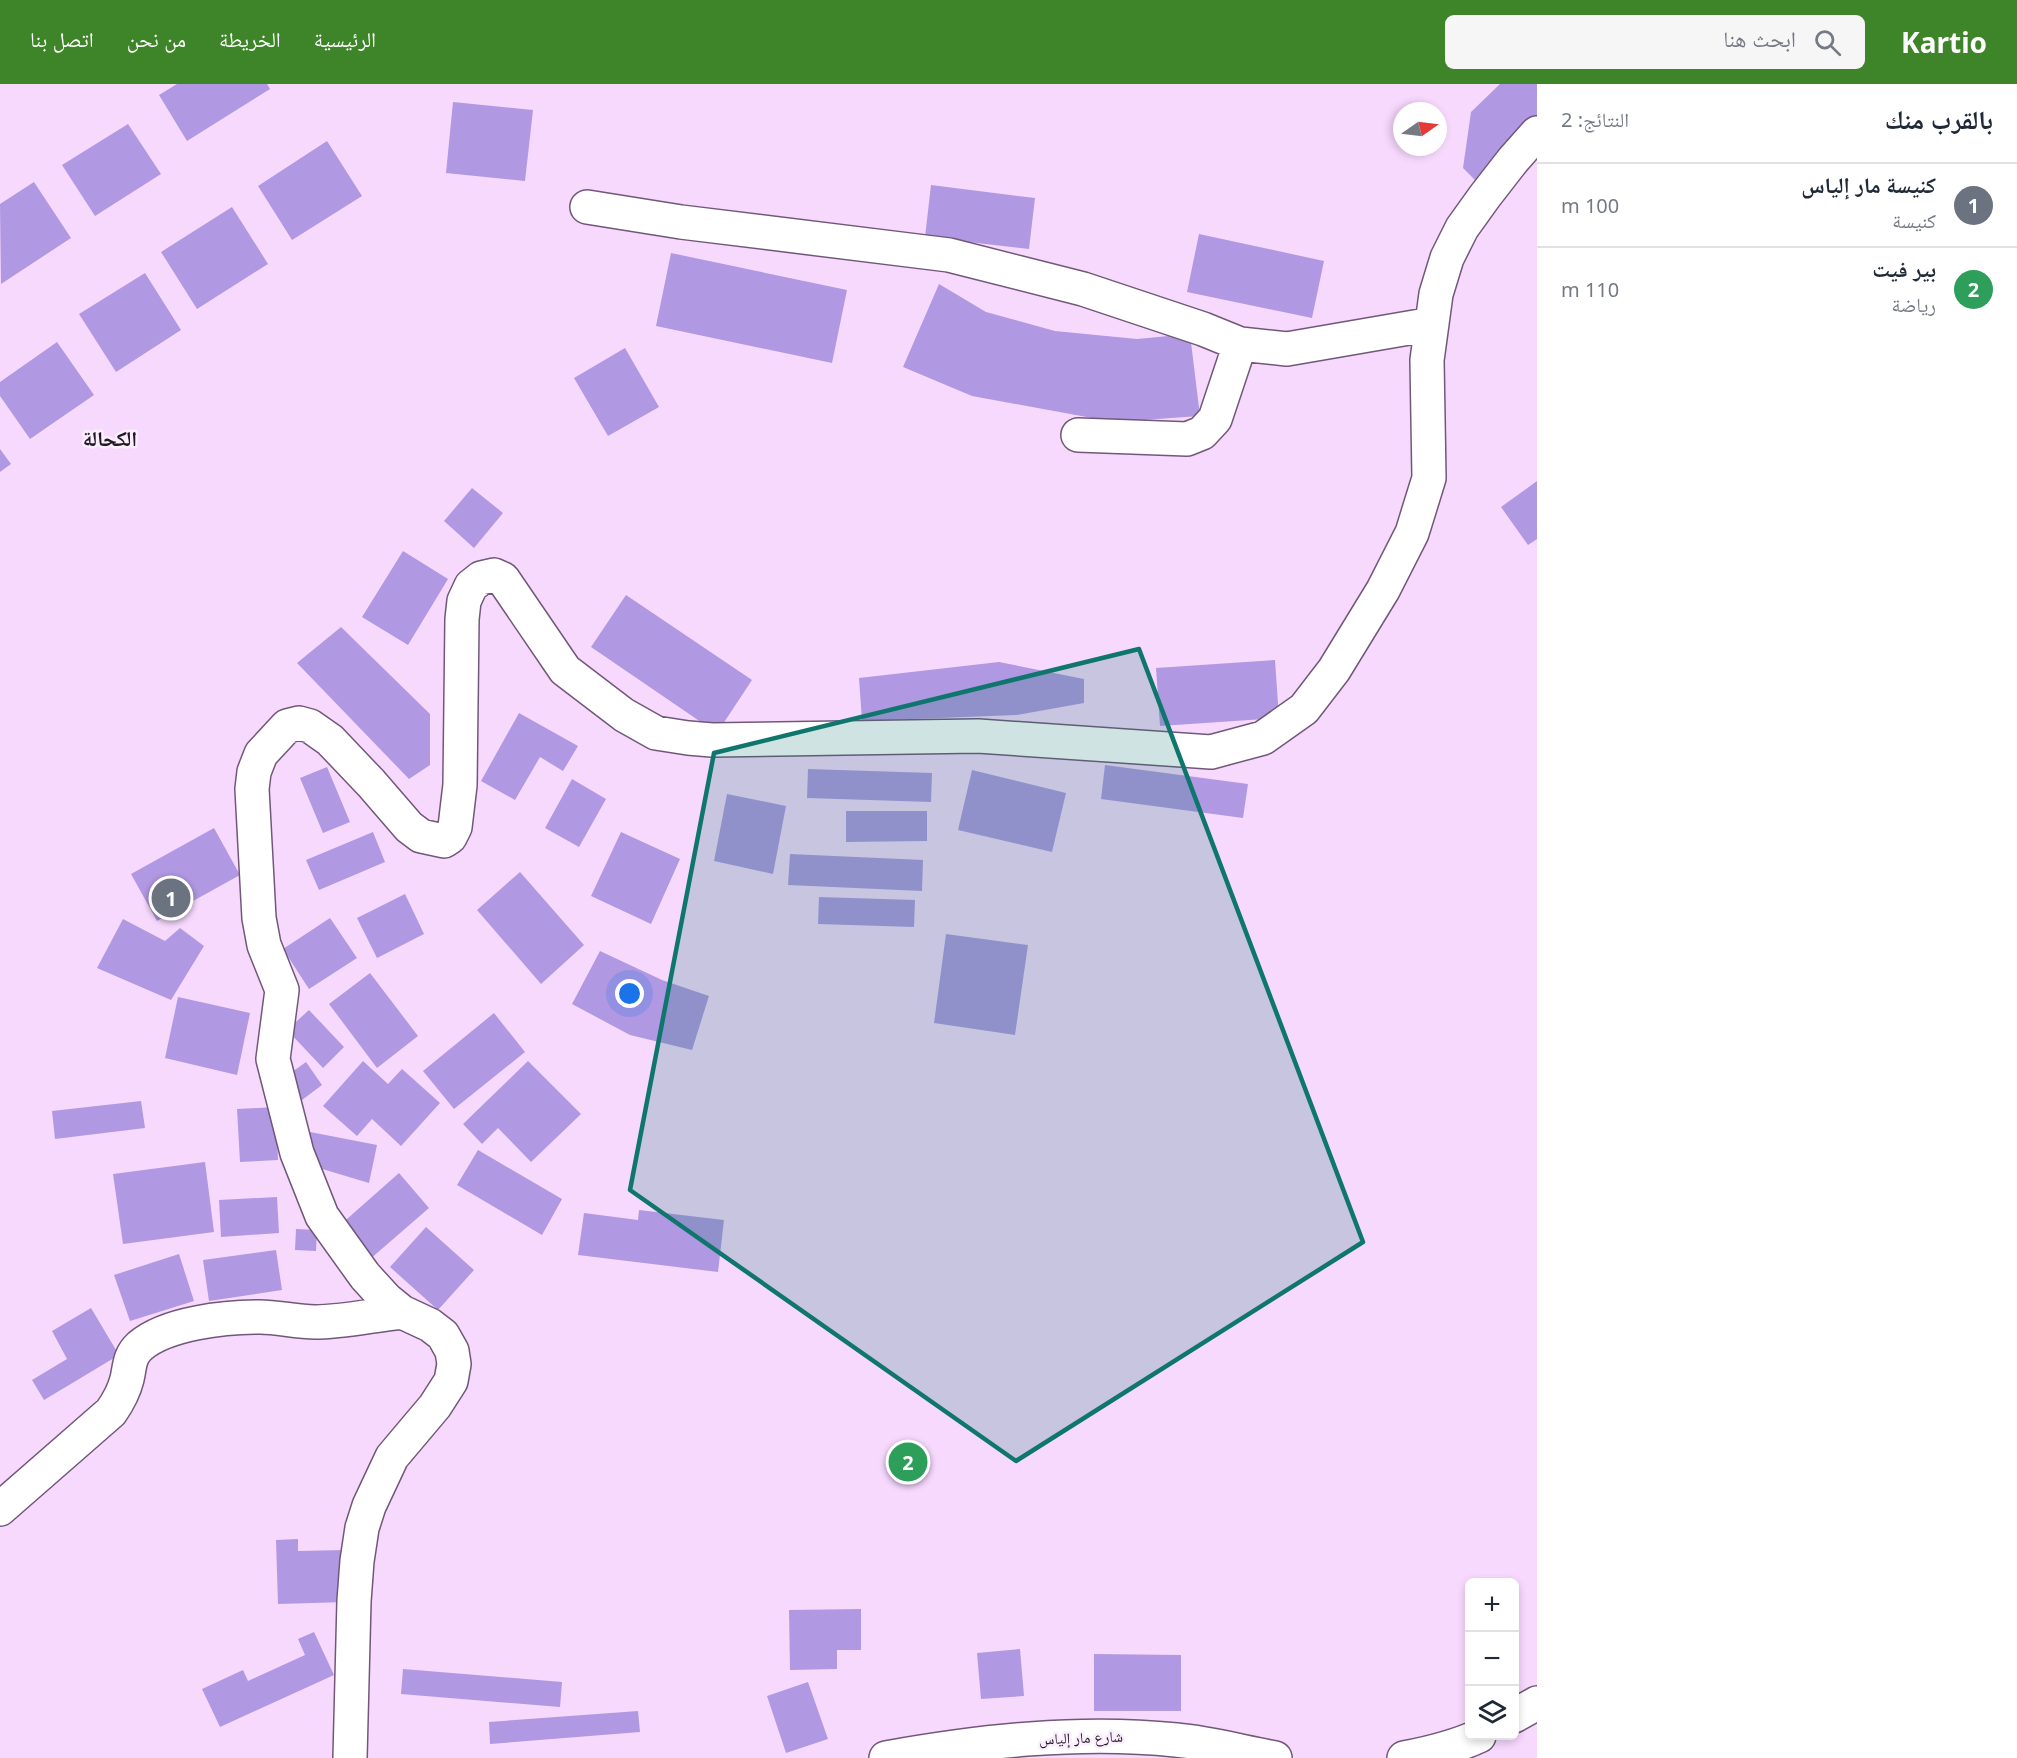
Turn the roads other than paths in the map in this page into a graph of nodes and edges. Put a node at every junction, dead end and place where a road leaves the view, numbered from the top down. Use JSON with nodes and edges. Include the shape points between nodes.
{"nodes":[{"id":1,"x":1537,"y":134,"type":"edge"},
{"id":2,"x":587,"y":207,"type":"dead end"},
{"id":3,"x":1432,"y":324,"type":"junction"},
{"id":4,"x":1240,"y":344,"type":"junction"},
{"id":5,"x":1078,"y":435,"type":"dead end"},
{"id":6,"x":402,"y":1312,"type":"junction"},
{"id":7,"x":0,"y":1509,"type":"edge"},
{"id":8,"x":1537,"y":1703,"type":"edge"},
{"id":9,"x":1519,"y":1714,"type":"edge"},
{"id":10,"x":1470,"y":1740,"type":"edge"},
{"id":11,"x":350,"y":1758,"type":"edge"},
{"id":12,"x":886,"y":1758,"type":"edge"},
{"id":13,"x":1275,"y":1758,"type":"edge"},
{"id":14,"x":1404,"y":1758,"type":"edge"}],
"edges":[{"from":1,"to":3,"type":"street","via":[[1462,228],[1447,258]]},
{"from":2,"to":4,"type":"street","via":[[949,255],[1083,289]]},
{"from":3,"to":4,"type":"street","via":[[1287,349]]},
{"from":3,"to":6,"type":"street","via":[[1427,360],[1429,478],[1412,533],[1383,590],[1334,670],[1304,709],[1263,738],[1211,752],[978,736],[712,740],[656,733],[624,716],[565,670],[513,591],[494,575],[471,586],[464,601],[460,785],[455,827],[450,837],[444,841],[422,836],[409,827],[330,740],[309,726],[287,726],[261,754],[252,789],[259,918],[264,945],[282,990],[273,1059],[297,1153],[322,1216],[365,1276]]},
{"from":4,"to":5,"type":"street","via":[[1215,419],[1202,433],[1187,439]]},
{"from":6,"to":7,"type":"street","via":[[316,1322],[260,1317],[225,1320],[160,1334],[140,1346],[130,1359],[120,1399],[111,1412]]},
{"from":6,"to":11,"type":"street","via":[[443,1335],[452,1350],[454,1364],[451,1381],[435,1406],[392,1457],[362,1528],[354,1601]]},
{"from":8,"to":9,"type":"street"},
{"from":10,"to":14,"type":"street"},
{"from":12,"to":13,"type":"street","name":"شارع مار إلياس","via":[[934,1749],[1112,1736],[1178,1740]]}]}
